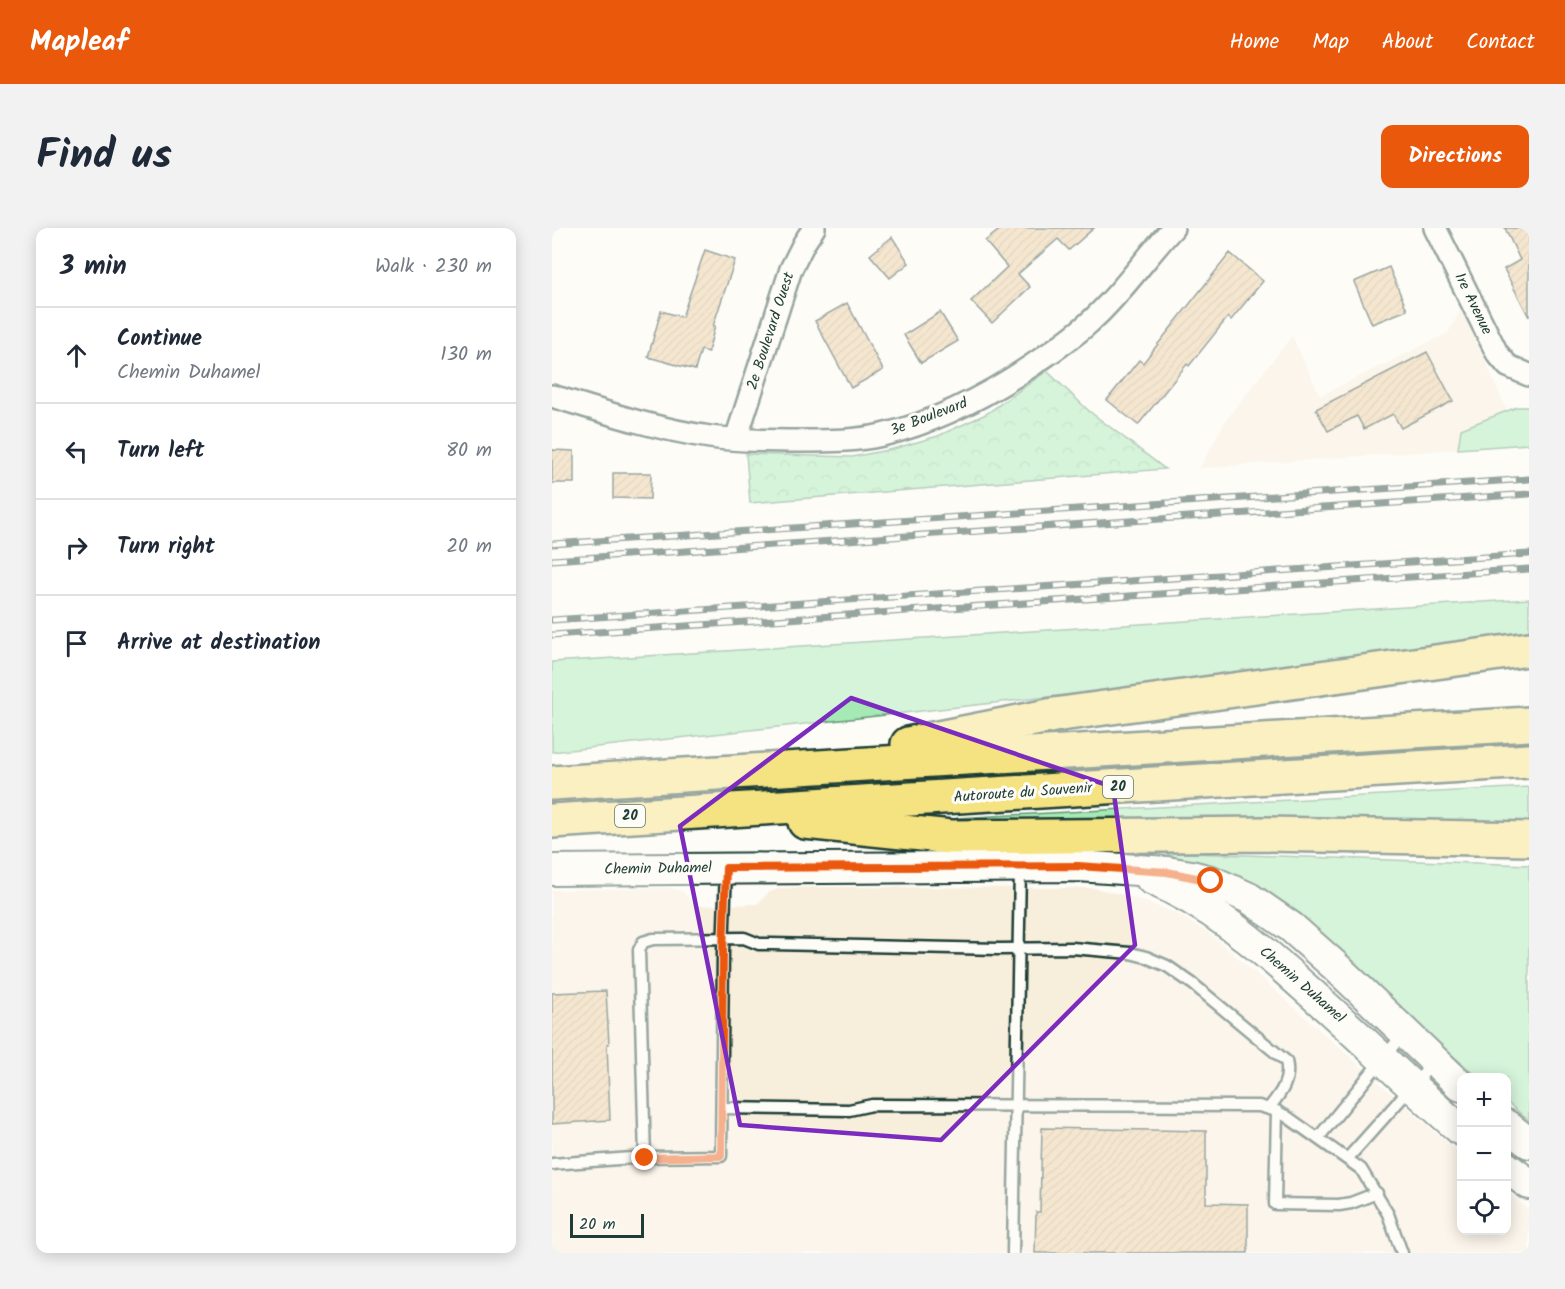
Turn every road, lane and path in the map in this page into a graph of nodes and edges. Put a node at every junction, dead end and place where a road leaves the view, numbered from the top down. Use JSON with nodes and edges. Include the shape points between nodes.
{"nodes":[{"id":1,"x":814,"y":228,"type":"edge"},
{"id":2,"x":1173,"y":228,"type":"edge"},
{"id":3,"x":1435,"y":228,"type":"edge"},
{"id":4,"x":1524,"y":374,"type":"edge"},
{"id":5,"x":552,"y":396,"type":"edge"},
{"id":6,"x":736,"y":439,"type":"junction"},
{"id":7,"x":1529,"y":649,"type":"edge"},
{"id":8,"x":1529,"y":724,"type":"edge"},
{"id":9,"x":1529,"y":761,"type":"edge"},
{"id":10,"x":788,"y":767,"type":"junction"},
{"id":11,"x":552,"y":783,"type":"edge"},
{"id":12,"x":708,"y":812,"type":"junction"},
{"id":13,"x":552,"y":821,"type":"edge"},
{"id":14,"x":1529,"y":839,"type":"edge"},
{"id":15,"x":1020,"y":866,"type":"junction"},
{"id":16,"x":726,"y":868,"type":"junction"},
{"id":17,"x":1123,"y":868,"type":"junction"},
{"id":18,"x":552,"y":870,"type":"edge"},
{"id":19,"x":723,"y":938,"type":"junction"},
{"id":20,"x":1019,"y":949,"type":"junction"},
{"id":21,"x":1405,"y":1032,"type":"junction"},
{"id":22,"x":1383,"y":1058,"type":"junction"},
{"id":23,"x":1435,"y":1061,"type":"junction"},
{"id":24,"x":1457,"y":1082,"type":"edge"},
{"id":25,"x":1413,"y":1086,"type":"junction"},
{"id":26,"x":1016,"y":1106,"type":"junction"},
{"id":27,"x":722,"y":1108,"type":"junction"},
{"id":28,"x":1273,"y":1110,"type":"junction"},
{"id":29,"x":1458,"y":1127,"type":"edge"},
{"id":30,"x":1509,"y":1127,"type":"edge"},
{"id":31,"x":1318,"y":1138,"type":"junction"},
{"id":32,"x":1529,"y":1143,"type":"edge"},
{"id":33,"x":645,"y":1158,"type":"junction"},
{"id":34,"x":1348,"y":1158,"type":"junction"},
{"id":35,"x":552,"y":1164,"type":"edge"},
{"id":36,"x":1511,"y":1171,"type":"edge"},
{"id":37,"x":1529,"y":1184,"type":"edge"},
{"id":38,"x":1377,"y":1193,"type":"junction"},
{"id":39,"x":1014,"y":1253,"type":"edge"},
{"id":40,"x":1402,"y":1253,"type":"edge"}],
"edges":[{"from":1,"to":6,"type":"street","name":"2e Boulevard Ouest","via":[[791,269]]},
{"from":2,"to":6,"type":"street","name":"3e Boulevard","via":[[1091,321],[1015,377],[965,405],[880,435],[822,441]]},
{"from":3,"to":4,"type":"street","name":"1re Avenue","via":[[1497,353],[1508,366]]},
{"from":5,"to":6,"type":"street","name":"3e Boulevard","via":[[649,424]]},
{"from":7,"to":10,"type":"highway","via":[[1054,715]]},
{"from":8,"to":10,"type":"highway"},
{"from":9,"to":12,"type":"highway","name":"Autoroute du Souvenir","number":"20"},
{"from":10,"to":11,"type":"highway"},
{"from":12,"to":13,"type":"highway","name":"Autoroute du Souvenir","number":"20"},
{"from":12,"to":14,"type":"highway","via":[[951,837],[1266,834]]},
{"from":15,"to":16,"type":"street","name":"Chemin Duhamel"},
{"from":15,"to":17,"type":"street","name":"Chemin Duhamel"},
{"from":15,"to":20,"type":"lane"},
{"from":16,"to":18,"type":"street","name":"Chemin Duhamel"},
{"from":16,"to":19,"type":"lane"},
{"from":17,"to":21,"type":"street","name":"Chemin Duhamel","via":[[1191,876],[1249,898],[1326,957]]},
{"from":17,"to":22,"type":"street","name":"Chemin Duhamel","via":[[1181,893],[1231,924]]},
{"from":19,"to":20,"type":"lane","via":[[744,938],[759,944]]},
{"from":19,"to":27,"type":"lane"},
{"from":19,"to":33,"type":"lane","via":[[653,939],[644,942],[639,950]]},
{"from":20,"to":26,"type":"lane"},
{"from":20,"to":28,"type":"lane","via":[[1126,952],[1167,966],[1286,1061],[1287,1079]]},
{"from":21,"to":22,"type":"lane"},
{"from":21,"to":23,"type":"street","name":"Chemin Duhamel"},
{"from":22,"to":25,"type":"street","name":"Chemin Duhamel"},
{"from":22,"to":31,"type":"lane"},
{"from":23,"to":24,"type":"street","name":"Chemin Duhamel"},
{"from":23,"to":25,"type":"lane"},
{"from":25,"to":29,"type":"street","name":"Chemin Duhamel"},
{"from":25,"to":34,"type":"lane"},
{"from":26,"to":27,"type":"lane"},
{"from":26,"to":28,"type":"lane","via":[[1258,1106]]},
{"from":26,"to":39,"type":"lane"},
{"from":27,"to":33,"type":"lane","via":[[721,1156]]},
{"from":28,"to":31,"type":"lane"},
{"from":28,"to":38,"type":"lane","via":[[1275,1204],[1339,1205]]},
{"from":30,"to":32,"type":"street"},
{"from":31,"to":34,"type":"lane"},
{"from":33,"to":35,"type":"lane"},
{"from":34,"to":38,"type":"lane"},
{"from":36,"to":37,"type":"street"},
{"from":38,"to":40,"type":"lane"}]}
